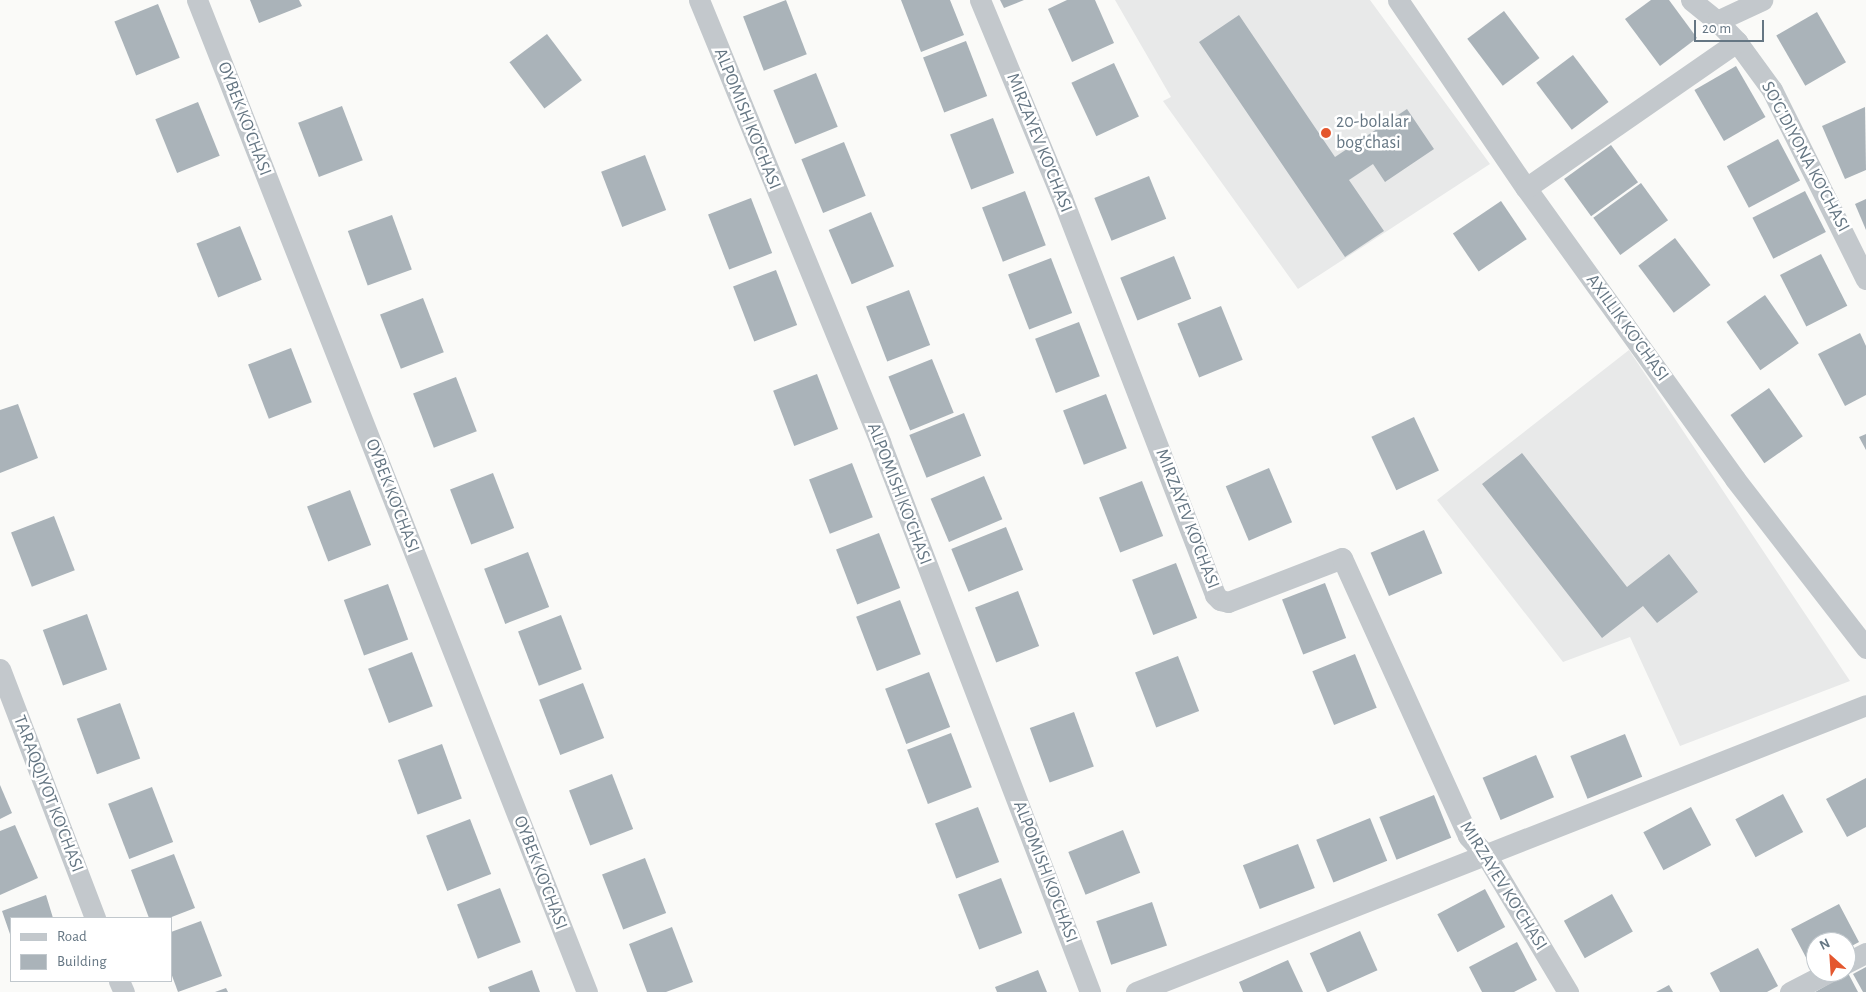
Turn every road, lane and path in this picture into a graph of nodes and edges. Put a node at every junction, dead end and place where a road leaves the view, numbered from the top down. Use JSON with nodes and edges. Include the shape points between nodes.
{"nodes":[{"id":1,"x":197,"y":0,"type":"edge"},
{"id":2,"x":699,"y":0,"type":"edge"},
{"id":3,"x":980,"y":0,"type":"edge"},
{"id":4,"x":1398,"y":0,"type":"edge"},
{"id":5,"x":1691,"y":0,"type":"edge"},
{"id":6,"x":1762,"y":0,"type":"edge"},
{"id":7,"x":1717,"y":21,"type":"junction"},
{"id":8,"x":1737,"y":42,"type":"junction"},
{"id":9,"x":1526,"y":188,"type":"junction"},
{"id":10,"x":1866,"y":279,"type":"edge"},
{"id":11,"x":1866,"y":648,"type":"edge"},
{"id":12,"x":0,"y":669,"type":"edge"},
{"id":13,"x":1866,"y":705,"type":"edge"},
{"id":14,"x":1486,"y":855,"type":"junction"},
{"id":15,"x":95,"y":917,"type":"edge"},
{"id":16,"x":1810,"y":982,"type":"edge"},
{"id":17,"x":587,"y":992,"type":"edge"},
{"id":18,"x":1090,"y":992,"type":"edge"},
{"id":19,"x":1136,"y":992,"type":"edge"},
{"id":20,"x":1568,"y":992,"type":"edge"},
{"id":21,"x":1790,"y":992,"type":"edge"}],
"edges":[{"from":1,"to":17,"type":"street","name":"OYBEK KO'CHASI"},
{"from":2,"to":18,"type":"street","name":"ALPOMISH KO'CHASI","via":[[880,442]]},
{"from":3,"to":14,"type":"street","name":"MIRZAYEV KO'CHASI","via":[[1062,198],[1215,594],[1228,602],[1342,558],[1468,836]]},
{"from":4,"to":9,"type":"street","name":"AXILLIK KO'CHASI"},
{"from":5,"to":7,"type":"street","name":"SO'G'DIYONA KO'CHASI"},
{"from":6,"to":7,"type":"street"},
{"from":7,"to":8,"type":"street","name":"SO'G'DIYONA KO'CHASI"},
{"from":8,"to":9,"type":"street"},
{"from":8,"to":10,"type":"street","name":"SO'G'DIYONA KO'CHASI","via":[[1772,90]]},
{"from":9,"to":11,"type":"street","name":"AXILLIK KO'CHASI","via":[[1736,478]]},
{"from":12,"to":15,"type":"street","name":"TARAQQIYOT KO'CHASI"},
{"from":13,"to":14,"type":"street"},
{"from":14,"to":19,"type":"street"},
{"from":14,"to":20,"type":"street","name":"MIRZAYEV KO'CHASI"},
{"from":16,"to":21,"type":"street"}]}
